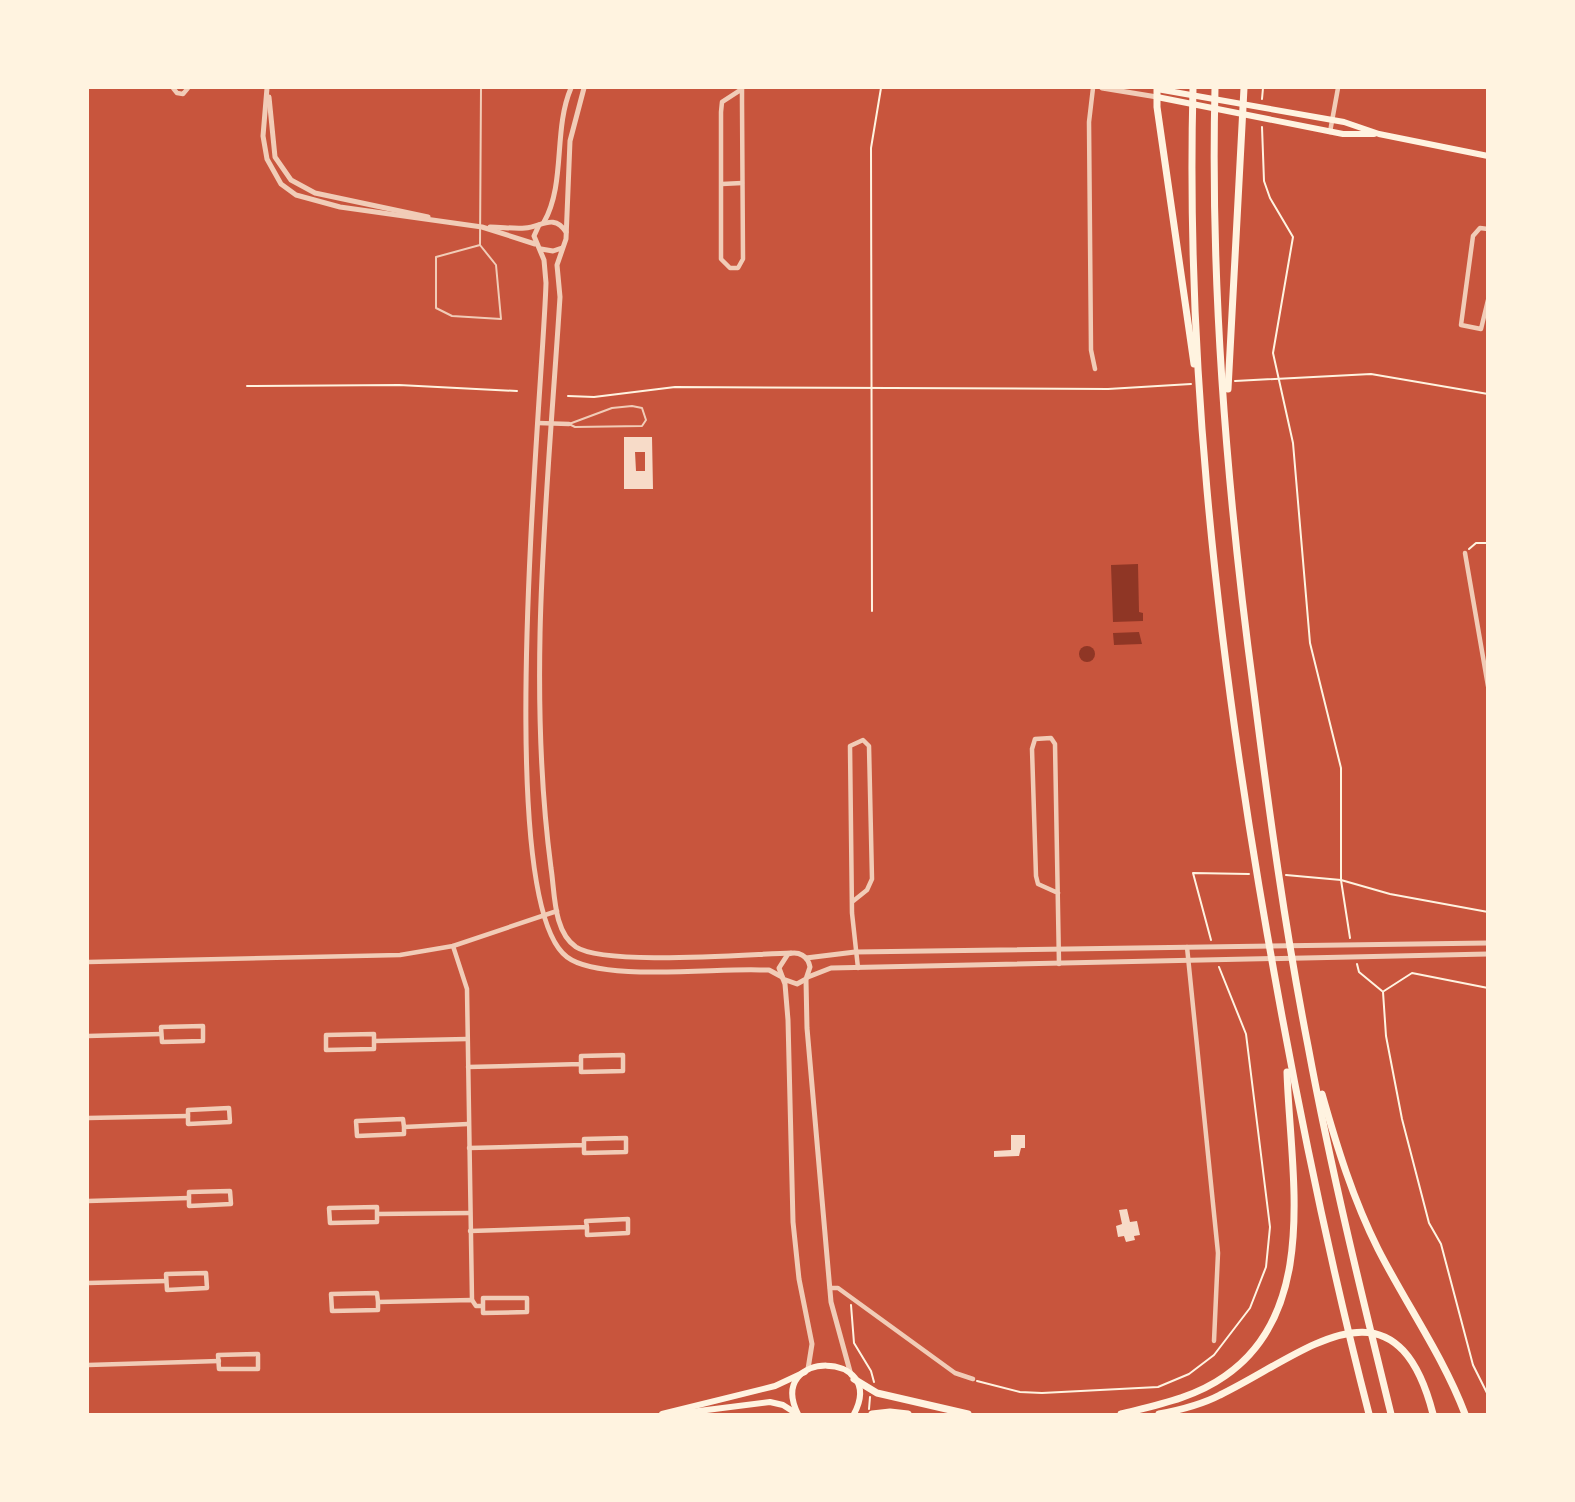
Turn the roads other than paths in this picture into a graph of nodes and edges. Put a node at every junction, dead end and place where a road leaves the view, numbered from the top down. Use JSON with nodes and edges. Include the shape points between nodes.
{"nodes":[{"id":1,"x":173,"y":88,"type":"edge"},
{"id":2,"x":188,"y":88,"type":"edge"},
{"id":3,"x":268,"y":88,"type":"edge"},
{"id":4,"x":481,"y":88,"type":"edge"},
{"id":5,"x":571,"y":88,"type":"edge"},
{"id":6,"x":584,"y":88,"type":"edge"},
{"id":7,"x":742,"y":88,"type":"edge"},
{"id":8,"x":1093,"y":88,"type":"edge"},
{"id":9,"x":1102,"y":88,"type":"edge"},
{"id":10,"x":1193,"y":88,"type":"edge"},
{"id":11,"x":1215,"y":88,"type":"edge"},
{"id":12,"x":1244,"y":88,"type":"edge"},
{"id":13,"x":1338,"y":88,"type":"edge"},
{"id":14,"x":1156,"y":90,"type":"edge"},
{"id":15,"x":1245,"y":110,"type":"junction"},
{"id":16,"x":1332,"y":120,"type":"junction"},
{"id":17,"x":1330,"y":132,"type":"junction"},
{"id":18,"x":1379,"y":134,"type":"junction"},
{"id":19,"x":1488,"y":156,"type":"edge"},
{"id":20,"x":742,"y":183,"type":"junction"},
{"id":21,"x":722,"y":184,"type":"junction"},
{"id":22,"x":541,"y":223,"type":"junction"},
{"id":23,"x":482,"y":227,"type":"junction"},
{"id":24,"x":1488,"y":229,"type":"edge"},
{"id":25,"x":566,"y":232,"type":"junction"},
{"id":26,"x":480,"y":246,"type":"junction"},
{"id":27,"x":539,"y":247,"type":"junction"},
{"id":28,"x":562,"y":248,"type":"junction"},
{"id":29,"x":1488,"y":300,"type":"edge"},
{"id":30,"x":1094,"y":369,"type":"dead end"},
{"id":31,"x":538,"y":423,"type":"junction"},
{"id":32,"x":552,"y":424,"type":"junction"},
{"id":33,"x":569,"y":425,"type":"junction"},
{"id":34,"x":1202,"y":427,"type":"junction"},
{"id":35,"x":1227,"y":442,"type":"junction"},
{"id":36,"x":1465,"y":553,"type":"road end"},
{"id":37,"x":1488,"y":686,"type":"edge"},
{"id":38,"x":1058,"y":893,"type":"junction"},
{"id":39,"x":852,"y":902,"type":"junction"},
{"id":40,"x":557,"y":911,"type":"junction"},
{"id":41,"x":543,"y":915,"type":"junction"},
{"id":42,"x":1488,"y":943,"type":"edge"},
{"id":43,"x":453,"y":946,"type":"junction"},
{"id":44,"x":1187,"y":947,"type":"junction"},
{"id":45,"x":1058,"y":948,"type":"junction"},
{"id":46,"x":855,"y":952,"type":"junction"},
{"id":47,"x":791,"y":953,"type":"junction"},
{"id":48,"x":1488,"y":954,"type":"edge"},
{"id":49,"x":806,"y":958,"type":"junction"},
{"id":50,"x":1187,"y":961,"type":"junction"},
{"id":51,"x":88,"y":962,"type":"edge"},
{"id":52,"x":1059,"y":964,"type":"junction"},
{"id":53,"x":858,"y":968,"type":"junction"},
{"id":54,"x":783,"y":978,"type":"junction"},
{"id":55,"x":807,"y":978,"type":"junction"},
{"id":56,"x":161,"y":1034,"type":"junction"},
{"id":57,"x":88,"y":1036,"type":"edge"},
{"id":58,"x":467,"y":1039,"type":"junction"},
{"id":59,"x":374,"y":1041,"type":"junction"},
{"id":60,"x":1307,"y":1043,"type":"junction"},
{"id":61,"x":1286,"y":1051,"type":"junction"},
{"id":62,"x":581,"y":1064,"type":"junction"},
{"id":63,"x":468,"y":1066,"type":"junction"},
{"id":64,"x":188,"y":1116,"type":"junction"},
{"id":65,"x":88,"y":1118,"type":"edge"},
{"id":66,"x":468,"y":1124,"type":"junction"},
{"id":67,"x":404,"y":1127,"type":"junction"},
{"id":68,"x":584,"y":1145,"type":"junction"},
{"id":69,"x":469,"y":1148,"type":"junction"},
{"id":70,"x":189,"y":1198,"type":"junction"},
{"id":71,"x":88,"y":1201,"type":"edge"},
{"id":72,"x":470,"y":1213,"type":"junction"},
{"id":73,"x":377,"y":1214,"type":"junction"},
{"id":74,"x":587,"y":1227,"type":"junction"},
{"id":75,"x":470,"y":1231,"type":"junction"},
{"id":76,"x":166,"y":1281,"type":"junction"},
{"id":77,"x":88,"y":1283,"type":"edge"},
{"id":78,"x":830,"y":1288,"type":"junction"},
{"id":79,"x":472,"y":1300,"type":"junction"},
{"id":80,"x":377,"y":1302,"type":"junction"},
{"id":81,"x":483,"y":1306,"type":"junction"},
{"id":82,"x":1214,"y":1341,"type":"dead end"},
{"id":83,"x":219,"y":1361,"type":"junction"},
{"id":84,"x":88,"y":1365,"type":"edge"},
{"id":85,"x":806,"y":1371,"type":"junction"},
{"id":86,"x":852,"y":1377,"type":"junction"},
{"id":87,"x":972,"y":1379,"type":"road end"},
{"id":88,"x":662,"y":1415,"type":"edge"},
{"id":89,"x":674,"y":1415,"type":"edge"},
{"id":90,"x":798,"y":1415,"type":"edge"},
{"id":91,"x":854,"y":1415,"type":"edge"},
{"id":92,"x":870,"y":1415,"type":"edge"},
{"id":93,"x":908,"y":1415,"type":"edge"},
{"id":94,"x":968,"y":1415,"type":"edge"},
{"id":95,"x":1121,"y":1415,"type":"edge"},
{"id":96,"x":1159,"y":1415,"type":"edge"},
{"id":97,"x":1369,"y":1415,"type":"edge"},
{"id":98,"x":1391,"y":1415,"type":"edge"},
{"id":99,"x":1433,"y":1415,"type":"edge"},
{"id":100,"x":1465,"y":1415,"type":"edge"}],
"edges":[{"from":1,"to":2,"type":"street","via":[[183,94]]},
{"from":3,"to":23,"type":"street","via":[[272,147],[291,180],[315,193]]},
{"from":4,"to":23,"type":"lane"},
{"from":5,"to":22,"type":"street","via":[[551,205]]},
{"from":6,"to":25,"type":"street","via":[[570,141]]},
{"from":7,"to":20,"type":"street"},
{"from":7,"to":21,"type":"street","via":[[722,102]]},
{"from":8,"to":30,"type":"street","via":[[1089,122]]},
{"from":9,"to":14,"type":"street"},
{"from":10,"to":34,"type":"highway","via":[[1193,221]]},
{"from":11,"to":35,"type":"highway","via":[[1217,278]]},
{"from":12,"to":15,"type":"highway"},
{"from":13,"to":16,"type":"street"},
{"from":14,"to":15,"type":"main road","via":[[1230,102]]},
{"from":14,"to":15,"type":"main road","via":[[1177,101]]},
{"from":14,"to":34,"type":"highway"},
{"from":15,"to":16,"type":"main road"},
{"from":15,"to":17,"type":"main road"},
{"from":15,"to":35,"type":"highway"},
{"from":16,"to":17,"type":"street"},
{"from":16,"to":18,"type":"main road"},
{"from":17,"to":18,"type":"main road"},
{"from":18,"to":19,"type":"main road"},
{"from":20,"to":21,"type":"street"},
{"from":20,"to":21,"type":"street","via":[[743,259],[738,268],[730,268],[721,259]]},
{"from":22,"to":23,"type":"street","via":[[523,228]]},
{"from":22,"to":25,"type":"street","via":[[555,222]]},
{"from":22,"to":27,"type":"street","via":[[534,236]]},
{"from":23,"to":26,"type":"lane"},
{"from":23,"to":27,"type":"street"},
{"from":24,"to":29,"type":"street","via":[[1480,228],[1473,236],[1461,325],[1481,329]]},
{"from":25,"to":28,"type":"street"},
{"from":26,"to":26,"type":"lane","via":[[496,265],[501,319],[452,316],[436,308],[436,257]]},
{"from":27,"to":28,"type":"street"},
{"from":27,"to":31,"type":"street","via":[[546,283]]},
{"from":28,"to":32,"type":"street","via":[[556,265],[560,297]]},
{"from":31,"to":32,"type":"street"},
{"from":31,"to":41,"type":"street","via":[[526,619],[526,724],[531,827]]},
{"from":32,"to":33,"type":"street"},
{"from":32,"to":40,"type":"street","via":[[540,602],[540,723]]},
{"from":33,"to":33,"type":"lane","via":[[638,427],[647,417],[639,407],[612,408]]},
{"from":34,"to":61,"type":"highway","via":[[1217,601]]},
{"from":35,"to":60,"type":"highway","via":[[1238,570],[1267,792]]},
{"from":36,"to":37,"type":"street"},
{"from":38,"to":38,"type":"street","via":[[1055,744],[1042,736],[1034,739],[1032,749],[1036,876],[1038,884]]},
{"from":38,"to":45,"type":"street"},
{"from":39,"to":39,"type":"street","via":[[850,746],[863,740],[869,746],[872,879]]},
{"from":39,"to":46,"type":"street"},
{"from":40,"to":41,"type":"street"},
{"from":40,"to":47,"type":"street","via":[[569,940],[592,954]]},
{"from":41,"to":43,"type":"street"},
{"from":41,"to":54,"type":"street","via":[[559,949],[586,967],[769,970]]},
{"from":42,"to":44,"type":"street"},
{"from":43,"to":51,"type":"street","via":[[400,955]]},
{"from":43,"to":58,"type":"street","via":[[467,989]]},
{"from":44,"to":45,"type":"street"},
{"from":44,"to":50,"type":"street"},
{"from":45,"to":46,"type":"street"},
{"from":45,"to":52,"type":"street"},
{"from":46,"to":49,"type":"street"},
{"from":46,"to":53,"type":"street"},
{"from":47,"to":49,"type":"street"},
{"from":47,"to":54,"type":"street","via":[[779,964]]},
{"from":48,"to":50,"type":"street"},
{"from":49,"to":55,"type":"street","via":[[810,967]]},
{"from":50,"to":52,"type":"street"},
{"from":50,"to":82,"type":"street","via":[[1219,1253]]},
{"from":52,"to":53,"type":"street"},
{"from":53,"to":55,"type":"street","via":[[826,969]]},
{"from":54,"to":55,"type":"street","via":[[797,984]]},
{"from":54,"to":85,"type":"street","via":[[790,1053],[794,1239],[812,1344]]},
{"from":55,"to":78,"type":"street","via":[[807,1028]]},
{"from":56,"to":56,"type":"street","via":[[162,1042],[203,1041],[203,1026],[161,1027]]},
{"from":56,"to":57,"type":"street"},
{"from":58,"to":59,"type":"street"},
{"from":58,"to":63,"type":"street"},
{"from":59,"to":59,"type":"street","via":[[374,1034],[326,1035],[327,1050],[374,1049]]},
{"from":60,"to":98,"type":"highway"},
{"from":60,"to":100,"type":"highway","via":[[1348,1181]]},
{"from":61,"to":95,"type":"highway","via":[[1293,1221],[1280,1305],[1260,1343],[1226,1376],[1189,1395]]},
{"from":61,"to":97,"type":"highway"},
{"from":62,"to":62,"type":"street","via":[[581,1072],[623,1071],[623,1055],[581,1056]]},
{"from":62,"to":63,"type":"street"},
{"from":63,"to":66,"type":"street"},
{"from":64,"to":64,"type":"street","via":[[188,1124],[230,1122],[229,1108],[188,1110]]},
{"from":64,"to":65,"type":"street"},
{"from":66,"to":67,"type":"street"},
{"from":66,"to":69,"type":"street"},
{"from":67,"to":67,"type":"street","via":[[403,1119],[356,1121],[357,1136],[404,1134]]},
{"from":68,"to":68,"type":"street","via":[[584,1153],[626,1152],[625,1138],[584,1139]]},
{"from":68,"to":69,"type":"street"},
{"from":69,"to":72,"type":"street"},
{"from":70,"to":70,"type":"street","via":[[189,1206],[230,1204],[230,1191],[189,1192]]},
{"from":70,"to":71,"type":"street"},
{"from":72,"to":73,"type":"street"},
{"from":72,"to":75,"type":"street"},
{"from":73,"to":73,"type":"street","via":[[377,1207],[329,1208],[330,1223],[377,1222]]},
{"from":74,"to":74,"type":"street","via":[[587,1234],[628,1233],[628,1220],[586,1221]]},
{"from":74,"to":75,"type":"street"},
{"from":75,"to":79,"type":"street"},
{"from":76,"to":76,"type":"street","via":[[167,1290],[207,1288],[206,1273],[166,1274]]},
{"from":76,"to":77,"type":"street"},
{"from":78,"to":86,"type":"street","via":[[836,1331]]},
{"from":78,"to":87,"type":"street","via":[[838,1288],[955,1373]]},
{"from":79,"to":80,"type":"street"},
{"from":79,"to":81,"type":"street"},
{"from":80,"to":80,"type":"street","via":[[377,1293],[331,1294],[332,1311],[378,1310]]},
{"from":81,"to":81,"type":"street","via":[[483,1298],[527,1298],[527,1311],[483,1312]]},
{"from":83,"to":83,"type":"street","via":[[219,1369],[258,1369],[258,1354],[218,1355]]},
{"from":83,"to":84,"type":"street"},
{"from":85,"to":86,"type":"main road","via":[[831,1364]]},
{"from":85,"to":88,"type":"main road","via":[[775,1386]]},
{"from":85,"to":90,"type":"main road","via":[[794,1390]]},
{"from":86,"to":91,"type":"main road","via":[[859,1396]]},
{"from":86,"to":94,"type":"highway","via":[[872,1391]]},
{"from":89,"to":90,"type":"main road","via":[[765,1402],[783,1405]]},
{"from":92,"to":93,"type":"highway"},
{"from":96,"to":99,"type":"highway","via":[[1219,1396],[1313,1343],[1360,1332],[1396,1345],[1416,1368]]}]}
